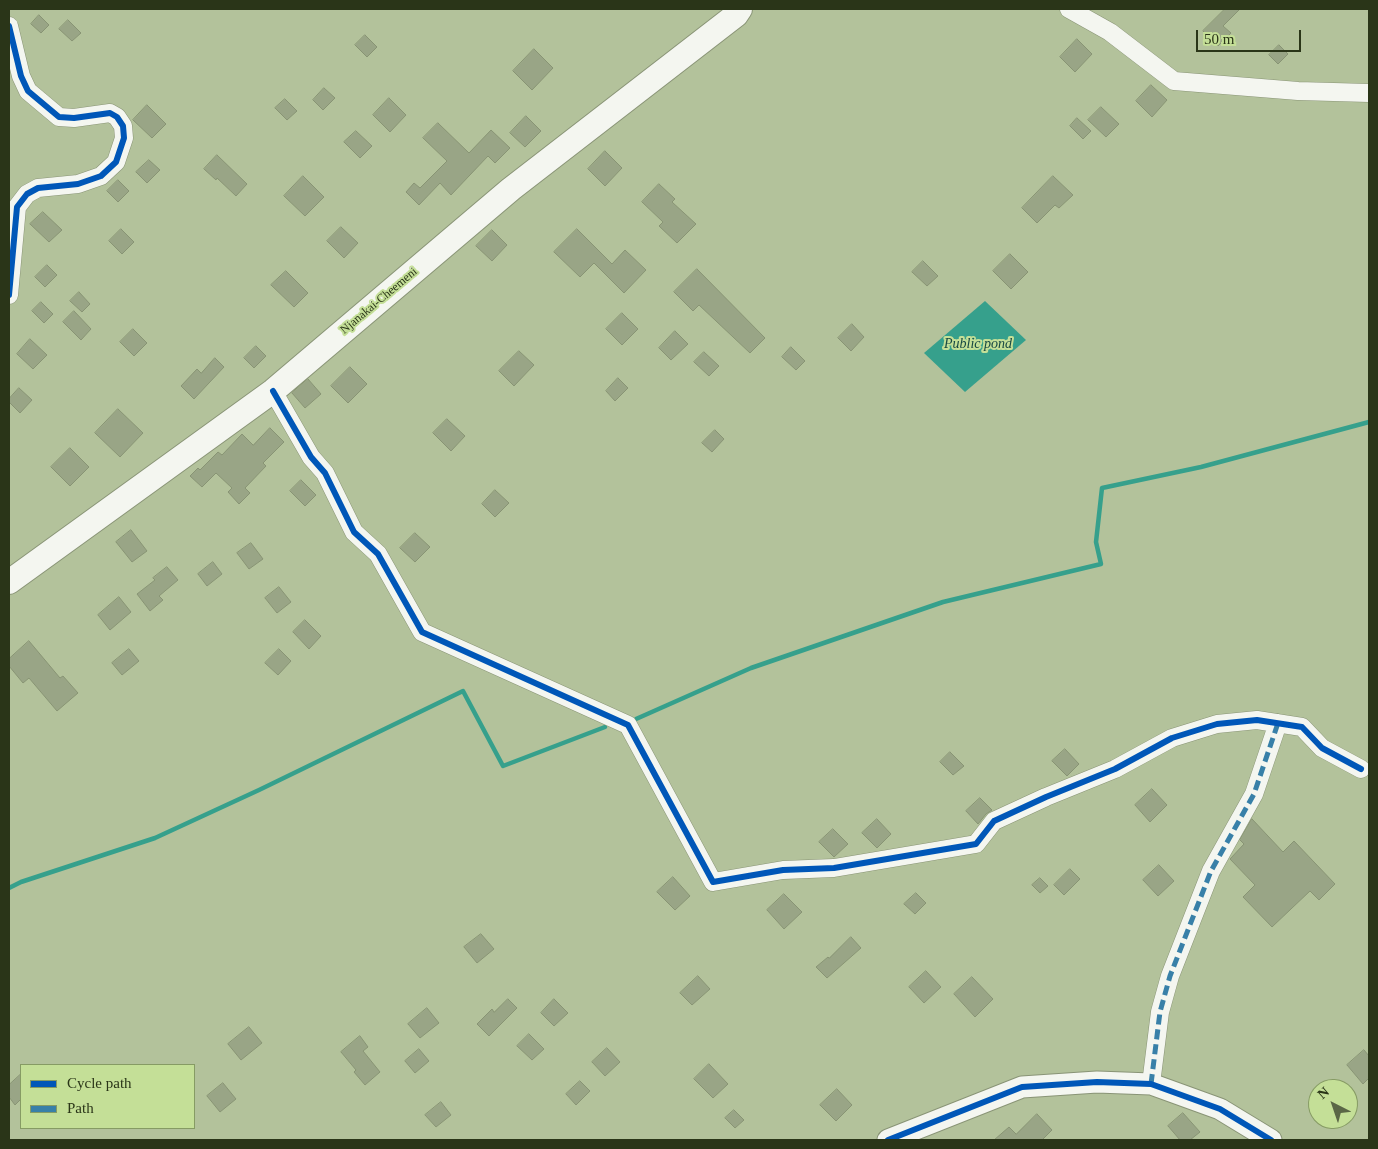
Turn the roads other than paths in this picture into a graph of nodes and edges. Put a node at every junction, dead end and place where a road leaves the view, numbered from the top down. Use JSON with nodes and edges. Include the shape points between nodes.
{"nodes":[{"id":1,"x":740,"y":9,"type":"edge"},
{"id":2,"x":1069,"y":9,"type":"edge"},
{"id":3,"x":9,"y":26,"type":"edge"},
{"id":4,"x":1369,"y":93,"type":"edge"},
{"id":5,"x":9,"y":295,"type":"edge"},
{"id":6,"x":273,"y":391,"type":"junction"},
{"id":7,"x":9,"y":582,"type":"edge"},
{"id":8,"x":1278,"y":723,"type":"junction"},
{"id":9,"x":1361,"y":769,"type":"dead end"},
{"id":10,"x":1151,"y":1084,"type":"junction"},
{"id":11,"x":888,"y":1140,"type":"edge"},
{"id":12,"x":1272,"y":1140,"type":"edge"}],
"edges":[{"from":1,"to":6,"type":"main road","name":"Njanakai-Cheemeni","via":[[511,189]]},
{"from":2,"to":4,"type":"street","via":[[1110,32],[1174,81],[1298,92]]},
{"from":3,"to":5,"type":"street","via":[[21,76],[28,91],[58,117],[110,113],[123,126],[124,138],[116,162],[101,176],[78,184],[38,188],[27,194],[17,207]]},
{"from":6,"to":7,"type":"main road","name":"Njanakai-Cheemeni"},
{"from":6,"to":8,"type":"street","via":[[311,457],[325,473],[354,532],[378,554],[422,632],[628,725],[713,882],[783,870],[834,868],[976,844],[994,821],[1115,769],[1172,738],[1217,724],[1257,720]]},
{"from":8,"to":9,"type":"street","via":[[1302,727],[1322,748]]},
{"from":8,"to":10,"type":"street","via":[[1254,794],[1211,871],[1170,976],[1160,1012]]},
{"from":10,"to":11,"type":"street","via":[[1097,1082],[1022,1088]]},
{"from":10,"to":12,"type":"street","via":[[1220,1109]]}]}
